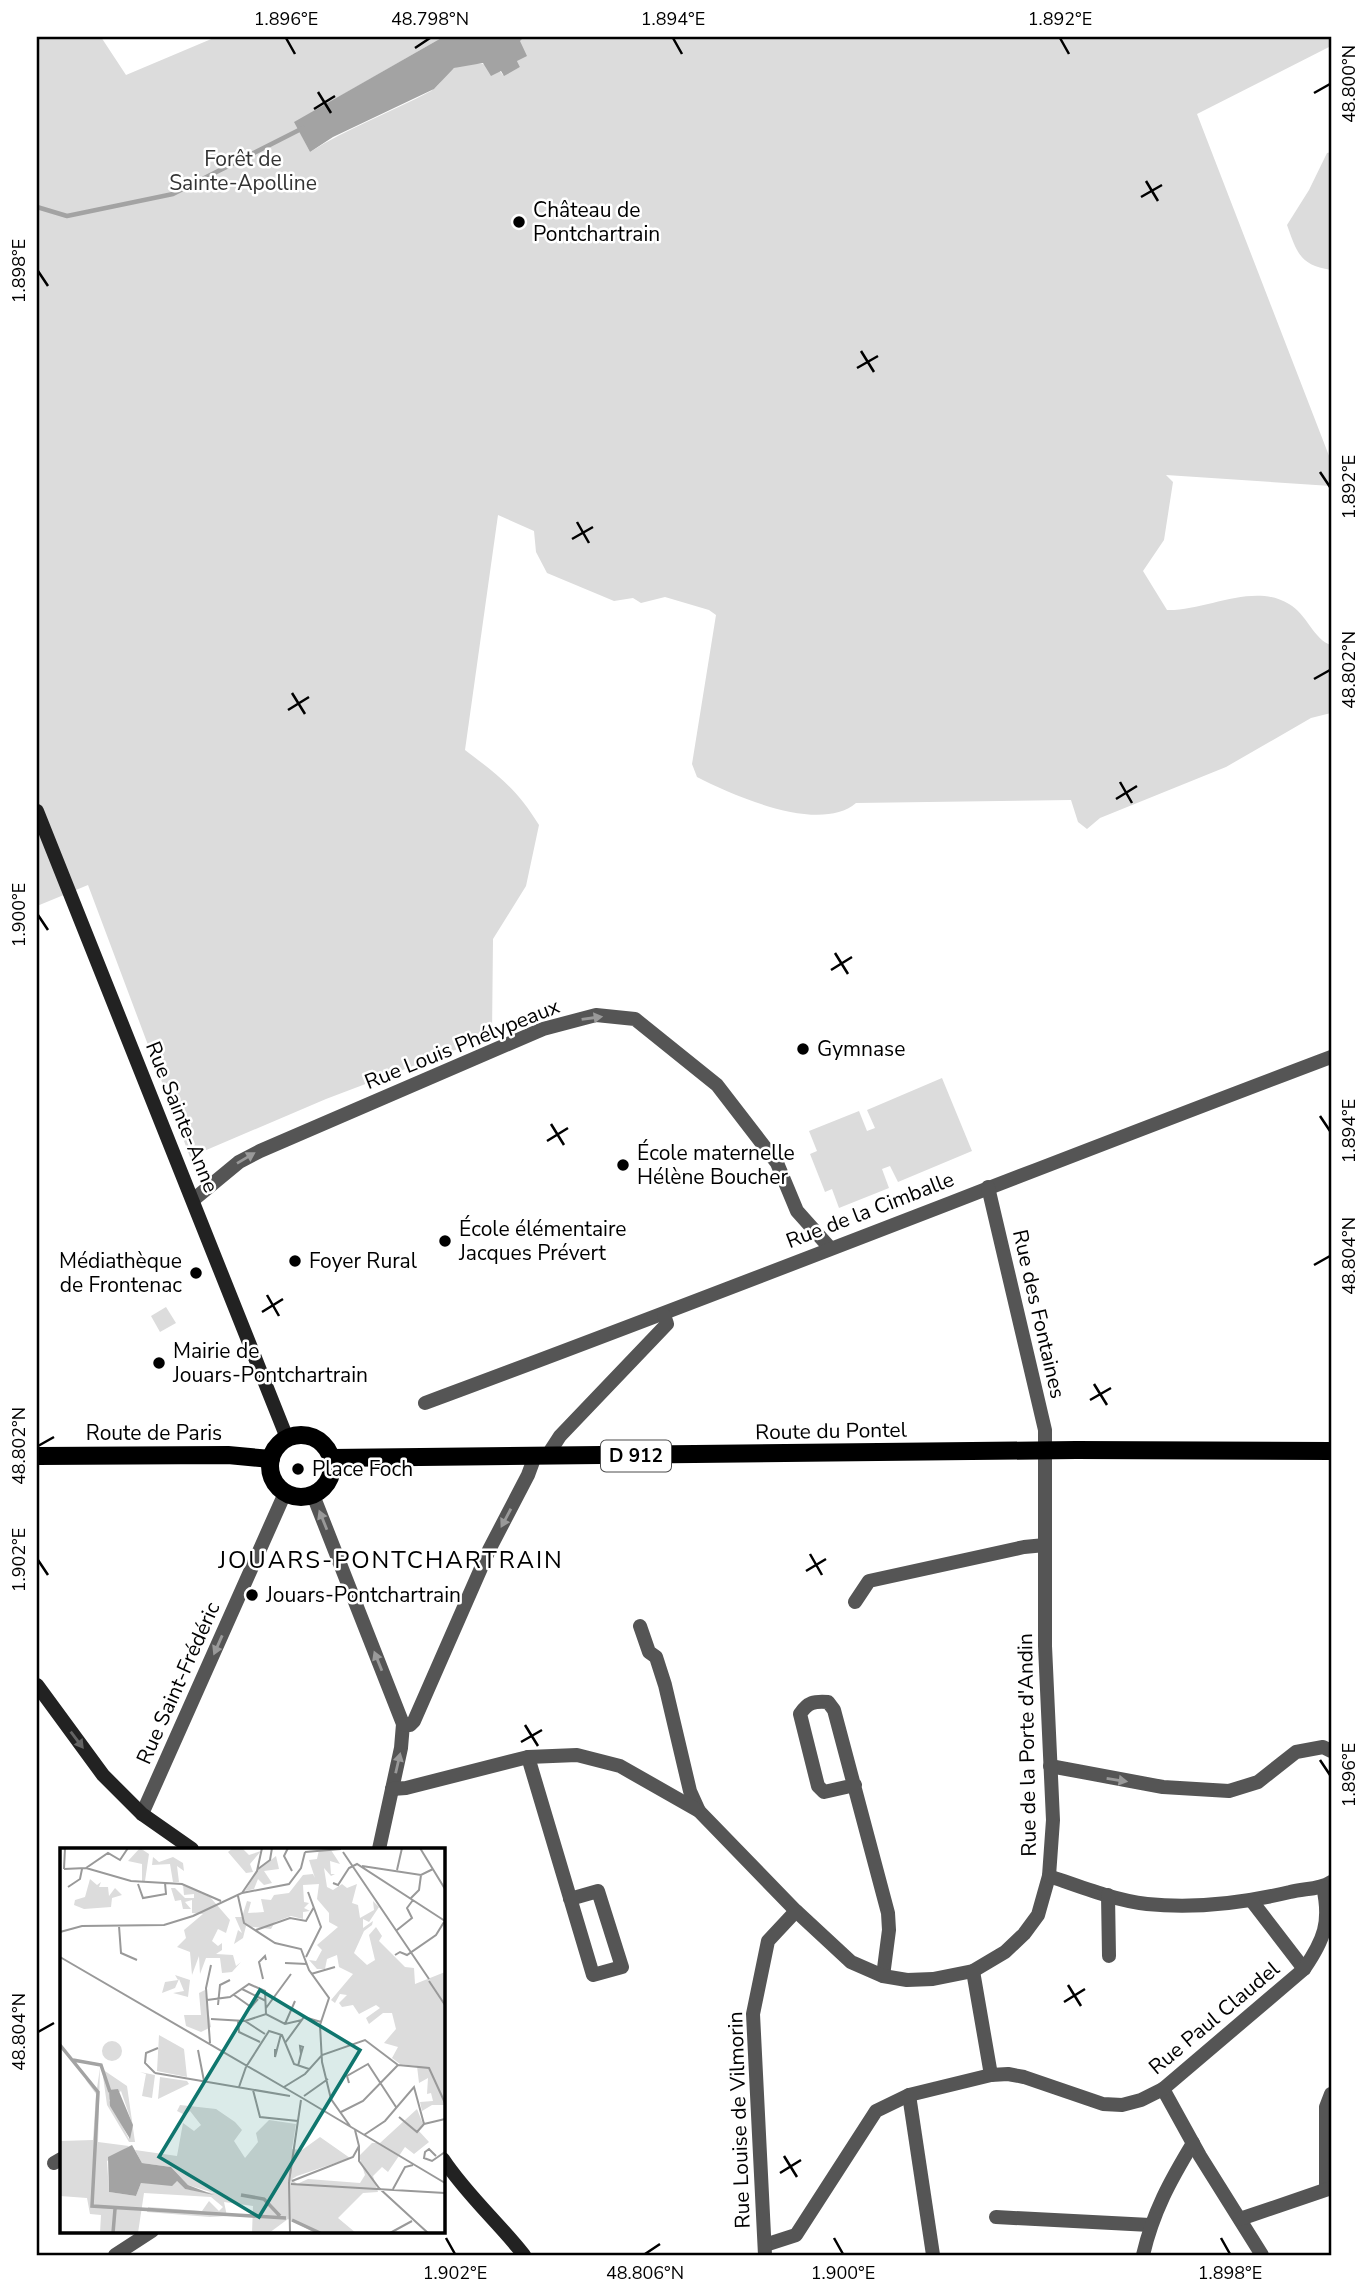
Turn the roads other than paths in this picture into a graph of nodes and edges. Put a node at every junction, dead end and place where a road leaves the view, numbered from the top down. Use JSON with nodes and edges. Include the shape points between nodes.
{"nodes":[{"id":1,"x":37,"y":811,"type":"edge"},
{"id":2,"x":1331,"y":1056,"type":"edge"},
{"id":3,"x":988,"y":1187,"type":"junction"},
{"id":4,"x":193,"y":1200,"type":"junction"},
{"id":5,"x":830,"y":1248,"type":"junction"},
{"id":6,"x":664,"y":1315,"type":"junction"},
{"id":7,"x":425,"y":1404,"type":"dead end"},
{"id":8,"x":287,"y":1438,"type":"junction"},
{"id":9,"x":1045,"y":1451,"type":"junction"},
{"id":10,"x":1331,"y":1451,"type":"edge"},
{"id":11,"x":541,"y":1456,"type":"junction"},
{"id":12,"x":37,"y":1457,"type":"edge"},
{"id":13,"x":331,"y":1458,"type":"junction"},
{"id":14,"x":271,"y":1459,"type":"junction"},
{"id":15,"x":285,"y":1493,"type":"junction"},
{"id":16,"x":313,"y":1495,"type":"junction"},
{"id":17,"x":1045,"y":1545,"type":"junction"},
{"id":18,"x":855,"y":1602,"type":"dead end"},
{"id":19,"x":640,"y":1626,"type":"dead end"},
{"id":20,"x":37,"y":1685,"type":"edge"},
{"id":21,"x":403,"y":1724,"type":"junction"},
{"id":22,"x":1331,"y":1751,"type":"edge"},
{"id":23,"x":528,"y":1757,"type":"junction"},
{"id":24,"x":1051,"y":1766,"type":"junction"},
{"id":25,"x":855,"y":1785,"type":"junction"},
{"id":26,"x":392,"y":1789,"type":"junction"},
{"id":27,"x":699,"y":1811,"type":"junction"},
{"id":28,"x":142,"y":1814,"type":"junction"},
{"id":29,"x":191,"y":1848,"type":"edge"},
{"id":30,"x":379,"y":1848,"type":"edge"},
{"id":31,"x":1049,"y":1876,"type":"junction"},
{"id":32,"x":1327,"y":1885,"type":"edge"},
{"id":33,"x":1108,"y":1895,"type":"junction"},
{"id":34,"x":570,"y":1899,"type":"junction"},
{"id":35,"x":1251,"y":1900,"type":"junction"},
{"id":36,"x":796,"y":1911,"type":"junction"},
{"id":37,"x":1109,"y":1956,"type":"dead end"},
{"id":38,"x":1304,"y":1969,"type":"junction"},
{"id":39,"x":973,"y":1971,"type":"junction"},
{"id":40,"x":883,"y":1976,"type":"junction"},
{"id":41,"x":991,"y":2075,"type":"junction"},
{"id":42,"x":1163,"y":2089,"type":"junction"},
{"id":43,"x":1331,"y":2094,"type":"edge"},
{"id":44,"x":909,"y":2095,"type":"junction"},
{"id":45,"x":1193,"y":2143,"type":"junction"},
{"id":46,"x":444,"y":2161,"type":"edge"},
{"id":47,"x":1329,"y":2188,"type":"edge"},
{"id":48,"x":996,"y":2217,"type":"dead end"},
{"id":49,"x":1240,"y":2219,"type":"junction"},
{"id":50,"x":1150,"y":2224,"type":"junction"},
{"id":51,"x":150,"y":2232,"type":"edge"},
{"id":52,"x":765,"y":2250,"type":"edge"},
{"id":53,"x":115,"y":2255,"type":"edge"},
{"id":54,"x":524,"y":2255,"type":"edge"},
{"id":55,"x":933,"y":2255,"type":"edge"},
{"id":56,"x":1143,"y":2255,"type":"edge"},
{"id":57,"x":1262,"y":2255,"type":"edge"}],
"edges":[{"from":1,"to":4,"type":"street","name":"Rue Sainte-Anne"},
{"from":2,"to":3,"type":"street","name":"Rue de la Cimballe"},
{"from":3,"to":5,"type":"street","name":"Rue de la Cimballe"},
{"from":3,"to":9,"type":"street","name":"Rue des Fontaines","via":[[1045,1430]]},
{"from":4,"to":5,"type":"street","name":"Rue Louis Phélypeaux","one_way":true,"via":[[260,1151],[543,1029],[596,1015],[635,1019],[717,1085],[776,1163],[797,1211]]},
{"from":4,"to":8,"type":"street","name":"Rue Sainte-Anne"},
{"from":5,"to":6,"type":"street","name":"Rue de la Cimballe"},
{"from":6,"to":7,"type":"street","name":"Rue de la Cimballe"},
{"from":6,"to":11,"type":"street","via":[[667,1324]]},
{"from":8,"to":13,"type":"main road","via":[[314,1438]]},
{"from":8,"to":14,"type":"main road"},
{"from":9,"to":10,"type":"main road","name":"Route du Pontel","number":"D 912"},
{"from":9,"to":11,"type":"main road","name":"Route du Pontel","number":"D 912"},
{"from":9,"to":17,"type":"street","name":"Rue de la Porte d'Andin"},
{"from":11,"to":13,"type":"main road","name":"Route du Pontel","number":"D 912"},
{"from":11,"to":21,"type":"street","one_way":true,"via":[[489,1550],[414,1721]]},
{"from":12,"to":14,"type":"main road","name":"Route de Paris","via":[[228,1455]]},
{"from":13,"to":16,"type":"main road","via":[[327,1484]]},
{"from":14,"to":15,"type":"main road","via":[[272,1478]]},
{"from":15,"to":16,"type":"main road"},
{"from":15,"to":28,"type":"street","name":"Rue Saint-Frédéric","one_way":true},
{"from":21,"to":16,"type":"street","one_way":true},
{"from":17,"to":18,"type":"street","via":[[869,1581]]},
{"from":17,"to":24,"type":"street","name":"Rue de la Porte d'Andin"},
{"from":19,"to":27,"type":"street","via":[[665,1685]]},
{"from":20,"to":28,"type":"street","one_way":true,"via":[[103,1775]]},
{"from":26,"to":21,"type":"street","one_way":true},
{"from":24,"to":22,"type":"street","one_way":true,"via":[[1163,1787],[1229,1791],[1258,1782],[1296,1752],[1323,1747]]},
{"from":23,"to":26,"type":"street","name":"Rue de la Porte d'Andin"},
{"from":23,"to":27,"type":"street","name":"Rue de la Porte d'Andin","via":[[577,1755],[621,1766]]},
{"from":23,"to":34,"type":"street"},
{"from":24,"to":31,"type":"street","name":"Rue de la Porte d'Andin"},
{"from":25,"to":25,"type":"street","via":[[834,1710],[828,1702],[807,1704],[800,1714],[818,1786],[824,1792]]},
{"from":25,"to":40,"type":"street","via":[[888,1913]]},
{"from":26,"to":30,"type":"street"},
{"from":27,"to":36,"type":"street","name":"Rue de la Porte d'Andin"},
{"from":28,"to":29,"type":"street"},
{"from":31,"to":33,"type":"street"},
{"from":31,"to":39,"type":"street","name":"Rue de la Porte d'Andin","via":[[1038,1915],[1024,1934]]},
{"from":32,"to":35,"type":"street"},
{"from":32,"to":38,"type":"street","name":"Rue Paul Claudel","via":[[1326,1928]]},
{"from":33,"to":35,"type":"street","via":[[1146,1904],[1191,1906]]},
{"from":33,"to":37,"type":"street"},
{"from":34,"to":34,"type":"street","via":[[593,1975],[622,1967],[598,1891]]},
{"from":35,"to":38,"type":"street"},
{"from":36,"to":40,"type":"street","name":"Rue de la Porte d'Andin","via":[[850,1962]]},
{"from":36,"to":52,"type":"street","name":"Rue Louise de Vilmorin","via":[[768,1941],[753,2014]]},
{"from":38,"to":42,"type":"street","name":"Rue Paul Claudel"},
{"from":39,"to":40,"type":"street","name":"Rue de la Porte d'Andin","via":[[933,1979]]},
{"from":39,"to":41,"type":"street"},
{"from":41,"to":42,"type":"street","name":"Rue Paul Claudel","via":[[1024,2077],[1103,2104],[1122,2105]]},
{"from":41,"to":44,"type":"street","name":"Rue Paul Claudel"},
{"from":42,"to":45,"type":"street"},
{"from":43,"to":47,"type":"street","via":[[1326,2107]]},
{"from":44,"to":52,"type":"street","name":"Rue Paul Claudel","via":[[876,2111],[796,2235]]},
{"from":44,"to":55,"type":"street"},
{"from":45,"to":49,"type":"street"},
{"from":45,"to":50,"type":"street"},
{"from":46,"to":54,"type":"street"},
{"from":47,"to":49,"type":"street"},
{"from":48,"to":50,"type":"street"},
{"from":49,"to":57,"type":"street"},
{"from":50,"to":56,"type":"street"},
{"from":51,"to":53,"type":"street"}]}
